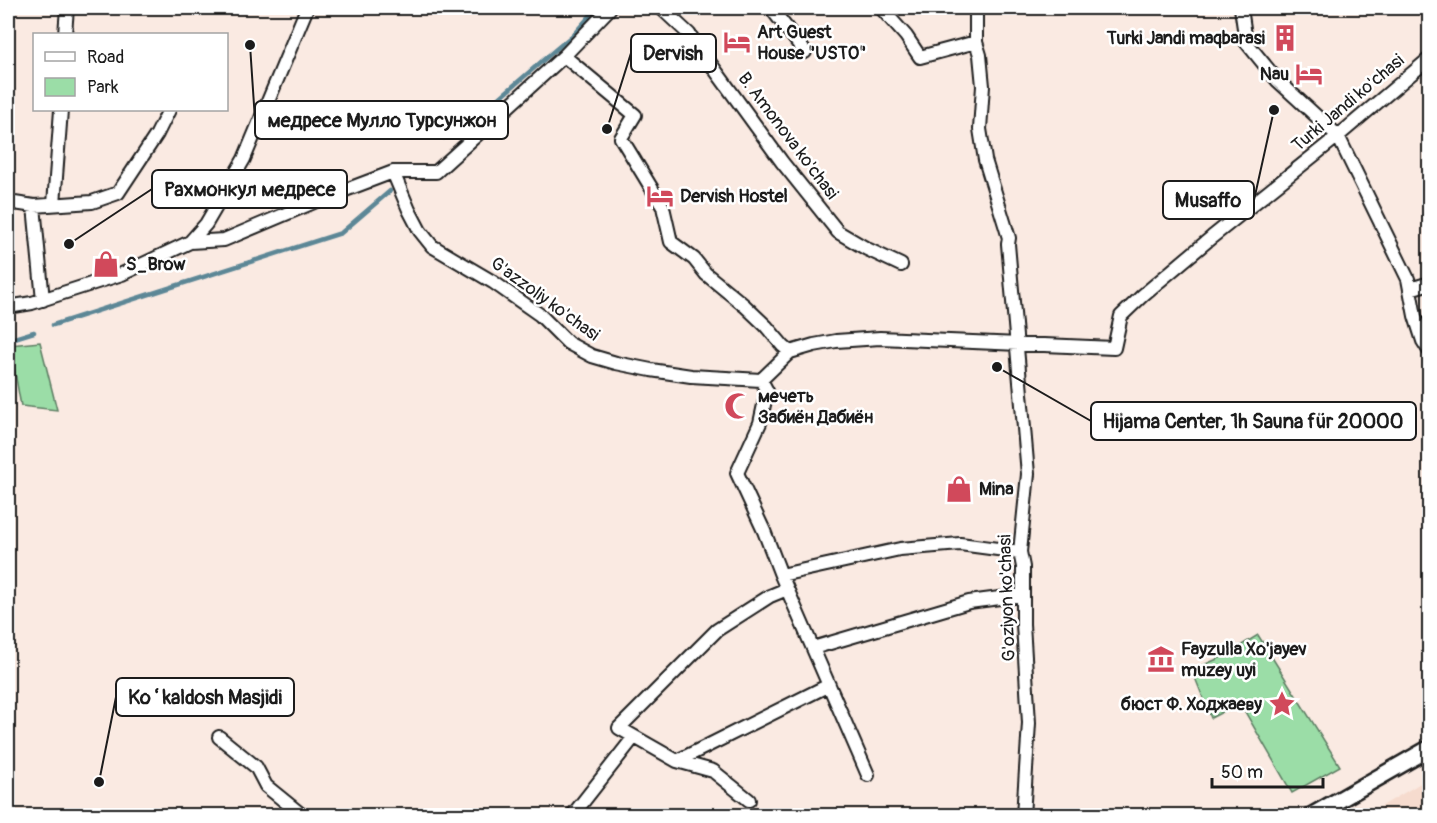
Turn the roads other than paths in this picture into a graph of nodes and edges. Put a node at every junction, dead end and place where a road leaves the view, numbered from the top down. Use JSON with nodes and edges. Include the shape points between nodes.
{"nodes":[{"id":1,"x":67,"y":8,"type":"edge"},
{"id":2,"x":307,"y":8,"type":"edge"},
{"id":3,"x":610,"y":8,"type":"edge"},
{"id":4,"x":661,"y":8,"type":"edge"},
{"id":5,"x":771,"y":8,"type":"edge"},
{"id":6,"x":881,"y":8,"type":"edge"},
{"id":7,"x":976,"y":8,"type":"edge"},
{"id":8,"x":1241,"y":8,"type":"edge"},
{"id":9,"x":65,"y":33,"type":"edge"},
{"id":10,"x":976,"y":42,"type":"junction"},
{"id":11,"x":805,"y":52,"type":"dead end"},
{"id":12,"x":564,"y":56,"type":"junction"},
{"id":13,"x":1430,"y":58,"type":"edge"},
{"id":14,"x":61,"y":111,"type":"edge"},
{"id":15,"x":168,"y":111,"type":"edge"},
{"id":16,"x":1338,"y":136,"type":"junction"},
{"id":17,"x":393,"y":172,"type":"junction"},
{"id":18,"x":8,"y":202,"type":"edge"},
{"id":19,"x":54,"y":204,"type":"junction"},
{"id":20,"x":34,"y":206,"type":"junction"},
{"id":21,"x":190,"y":242,"type":"junction"},
{"id":22,"x":902,"y":265,"type":"dead end"},
{"id":23,"x":1430,"y":283,"type":"edge"},
{"id":24,"x":1410,"y":289,"type":"junction"},
{"id":25,"x":43,"y":300,"type":"junction"},
{"id":26,"x":8,"y":307,"type":"edge"},
{"id":27,"x":1017,"y":344,"type":"junction"},
{"id":28,"x":790,"y":352,"type":"junction"},
{"id":29,"x":1430,"y":352,"type":"edge"},
{"id":30,"x":761,"y":380,"type":"junction"},
{"id":31,"x":1020,"y":552,"type":"junction"},
{"id":32,"x":781,"y":575,"type":"junction"},
{"id":33,"x":787,"y":589,"type":"junction"},
{"id":34,"x":1023,"y":596,"type":"junction"},
{"id":35,"x":813,"y":648,"type":"junction"},
{"id":36,"x":829,"y":685,"type":"junction"},
{"id":37,"x":219,"y":737,"type":"dead end"},
{"id":38,"x":634,"y":738,"type":"junction"},
{"id":39,"x":1430,"y":748,"type":"edge"},
{"id":40,"x":676,"y":761,"type":"junction"},
{"id":41,"x":868,"y":775,"type":"dead end"},
{"id":42,"x":749,"y":800,"type":"dead end"},
{"id":43,"x":303,"y":816,"type":"edge"},
{"id":44,"x":572,"y":816,"type":"edge"},
{"id":45,"x":1023,"y":816,"type":"edge"},
{"id":46,"x":1311,"y":816,"type":"edge"}],
"edges":[{"from":1,"to":9,"type":"street"},
{"from":2,"to":21,"type":"street","via":[[244,159],[206,224]]},
{"from":3,"to":12,"type":"street"},
{"from":4,"to":22,"type":"street","name":"B. Amonova ko'chasi","via":[[689,34],[838,232]]},
{"from":5,"to":11,"type":"street"},
{"from":6,"to":10,"type":"street","via":[[920,57]]},
{"from":7,"to":10,"type":"street","name":"G'oziyon ko'chasi"},
{"from":8,"to":16,"type":"street","via":[[1246,42],[1276,80]]},
{"from":10,"to":27,"type":"street","name":"G'oziyon ko'chasi","via":[[984,86],[980,129],[985,160],[1009,238]]},
{"from":12,"to":17,"type":"street","via":[[436,172]]},
{"from":12,"to":28,"type":"street","via":[[635,115],[621,138],[663,207],[671,242],[745,306]]},
{"from":13,"to":16,"type":"street","name":"Turki Jandi ko'chasi"},
{"from":14,"to":19,"type":"street"},
{"from":15,"to":19,"type":"street","via":[[118,194],[92,202]]},
{"from":16,"to":24,"type":"street"},
{"from":16,"to":27,"type":"street","name":"Turki Jandi ko'chasi","via":[[1121,316],[1114,348]]},
{"from":17,"to":21,"type":"street","via":[[224,240]]},
{"from":17,"to":30,"type":"street","name":"G'azzoliy ko'chasi","via":[[420,231],[432,246],[512,295],[540,315],[568,343],[592,356],[651,370]]},
{"from":18,"to":20,"type":"street"},
{"from":19,"to":20,"type":"street"},
{"from":20,"to":25,"type":"street"},
{"from":21,"to":25,"type":"street","via":[[122,274]]},
{"from":23,"to":24,"type":"street"},
{"from":24,"to":29,"type":"street","via":[[1415,316]]},
{"from":25,"to":26,"type":"street"},
{"from":27,"to":28,"type":"street","via":[[880,338],[836,341]]},
{"from":27,"to":31,"type":"street","name":"G'oziyon ko'chasi","via":[[1028,474]]},
{"from":28,"to":30,"type":"street"},
{"from":30,"to":32,"type":"street","via":[[767,391],[760,423],[737,472]]},
{"from":31,"to":32,"type":"street","via":[[960,544],[900,549]]},
{"from":31,"to":34,"type":"street","name":"G'oziyon ko'chasi"},
{"from":32,"to":33,"type":"street"},
{"from":33,"to":35,"type":"street"},
{"from":33,"to":38,"type":"street","via":[[717,630],[619,728]]},
{"from":34,"to":35,"type":"street","via":[[969,602]]},
{"from":34,"to":45,"type":"street","name":"G'oziyon ko'chasi","via":[[1029,723]]},
{"from":35,"to":36,"type":"street"},
{"from":36,"to":40,"type":"street"},
{"from":36,"to":41,"type":"street"},
{"from":37,"to":43,"type":"street","via":[[256,767],[266,786]]},
{"from":38,"to":40,"type":"street"},
{"from":38,"to":44,"type":"street"},
{"from":39,"to":46,"type":"street"},
{"from":40,"to":42,"type":"street","via":[[713,771]]}]}
